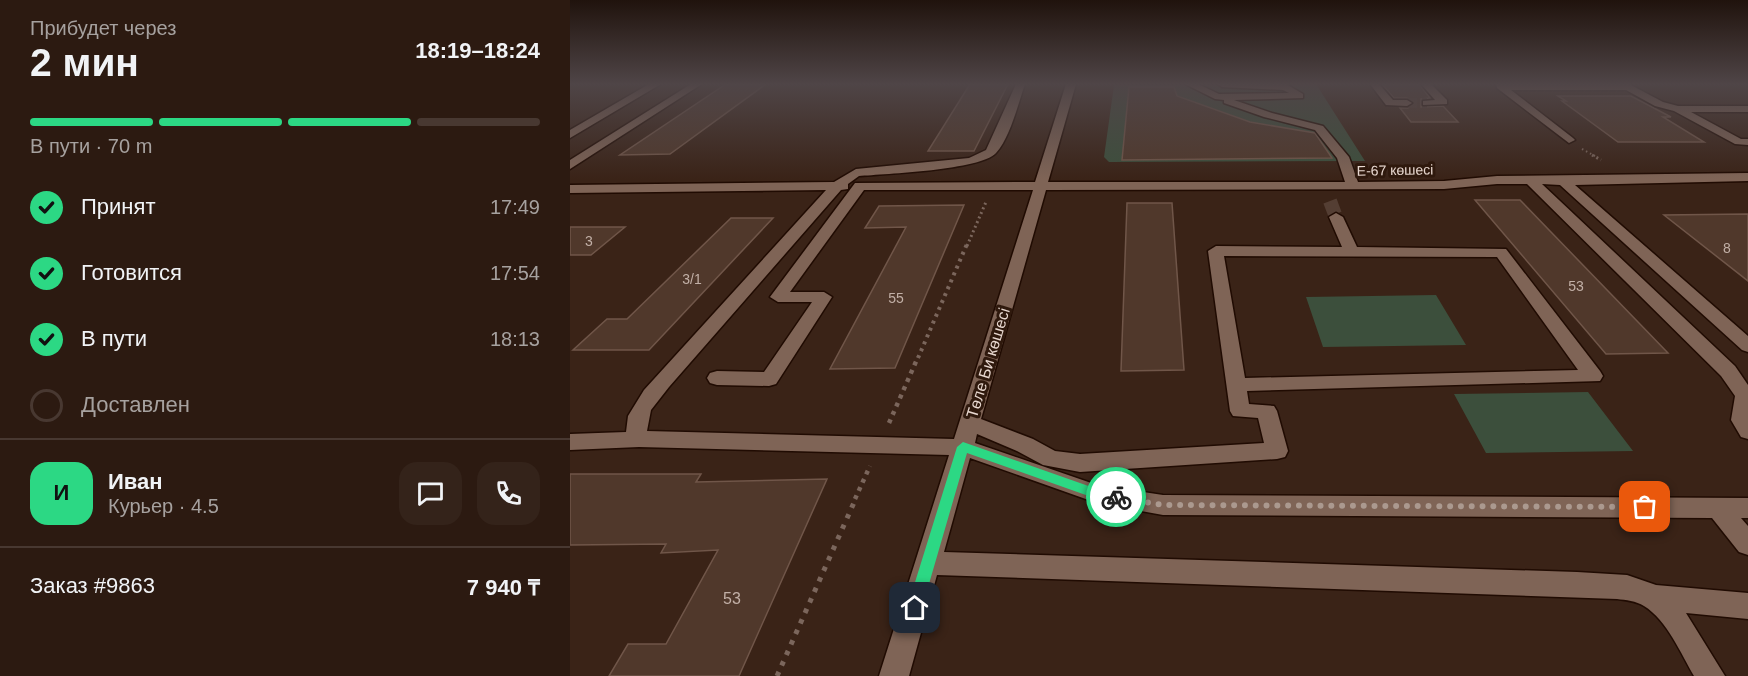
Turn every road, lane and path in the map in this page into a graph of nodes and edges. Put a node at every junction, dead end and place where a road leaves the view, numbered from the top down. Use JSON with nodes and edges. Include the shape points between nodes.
{"nodes":[{"id":1,"x":603,"y":116,"type":"edge"},
{"id":2,"x":648,"y":116,"type":"edge"},
{"id":3,"x":1009,"y":116,"type":"edge"},
{"id":4,"x":1062,"y":116,"type":"edge"},
{"id":5,"x":1272,"y":116,"type":"edge"},
{"id":6,"x":1311,"y":116,"type":"edge"},
{"id":7,"x":1538,"y":116,"type":"edge"},
{"id":8,"x":1690,"y":116,"type":"edge"},
{"id":9,"x":1318,"y":128,"type":"junction"},
{"id":10,"x":570,"y":135,"type":"edge"},
{"id":11,"x":1569,"y":140,"type":"dead end"},
{"id":12,"x":1748,"y":142,"type":"edge"},
{"id":13,"x":570,"y":165,"type":"edge"},
{"id":14,"x":1748,"y":177,"type":"edge"},
{"id":15,"x":1530,"y":180,"type":"junction"},
{"id":16,"x":1563,"y":181,"type":"junction"},
{"id":17,"x":1041,"y":185,"type":"junction"},
{"id":18,"x":837,"y":186,"type":"junction"},
{"id":19,"x":860,"y":186,"type":"junction"},
{"id":20,"x":1324,"y":186,"type":"junction"},
{"id":21,"x":1353,"y":186,"type":"junction"},
{"id":22,"x":570,"y":189,"type":"edge"},
{"id":23,"x":1330,"y":201,"type":"tunnel mouth"},
{"id":24,"x":1336,"y":217,"type":"tunnel mouth"},
{"id":25,"x":1351,"y":251,"type":"junction"},
{"id":26,"x":1748,"y":346,"type":"edge"},
{"id":27,"x":717,"y":378,"type":"dead end"},
{"id":28,"x":1236,"y":385,"type":"junction"},
{"id":29,"x":970,"y":423,"type":"junction"},
{"id":30,"x":1748,"y":430,"type":"edge"},
{"id":31,"x":639,"y":439,"type":"junction"},
{"id":32,"x":570,"y":442,"type":"edge"},
{"id":33,"x":963,"y":447,"type":"junction"},
{"id":34,"x":1718,"y":508,"type":"junction"},
{"id":35,"x":1748,"y":508,"type":"edge"},
{"id":36,"x":1748,"y":544,"type":"edge"},
{"id":37,"x":928,"y":563,"type":"junction"},
{"id":38,"x":1656,"y":597,"type":"junction"},
{"id":39,"x":1748,"y":606,"type":"edge"},
{"id":40,"x":894,"y":676,"type":"edge"},
{"id":41,"x":1710,"y":676,"type":"edge"}],
"edges":[{"from":1,"to":10,"type":"street"},
{"from":2,"to":13,"type":"street"},
{"from":3,"to":18,"type":"street","via":[[991,152],[972,161],[856,174]]},
{"from":4,"to":17,"type":"street","name":"Төле Би көшесі"},
{"from":5,"to":9,"type":"street"},
{"from":6,"to":9,"type":"street"},
{"from":7,"to":11,"type":"street"},
{"from":8,"to":12,"type":"street","via":[[1740,142]]},
{"from":9,"to":21,"type":"street","via":[[1343,157]]},
{"from":14,"to":16,"type":"street","name":"Е-67 көшесі"},
{"from":15,"to":16,"type":"street","name":"Е-67 көшесі"},
{"from":15,"to":21,"type":"street","name":"Е-67 көшесі"},
{"from":15,"to":30,"type":"street","via":[[1728,371],[1745,396],[1741,420]]},
{"from":16,"to":26,"type":"street"},
{"from":17,"to":19,"type":"street","name":"Е-67 көшесі"},
{"from":17,"to":20,"type":"street","name":"Е-67 көшесі"},
{"from":17,"to":29,"type":"street","name":"Төле Би көшесі"},
{"from":18,"to":19,"type":"street","name":"Е-67 көшесі"},
{"from":18,"to":22,"type":"street","name":"Е-67 көшесі"},
{"from":18,"to":31,"type":"street","via":[[662,382],[637,416],[634,429]]},
{"from":19,"to":27,"type":"street","via":[[778,297],[824,297],[769,379]]},
{"from":20,"to":21,"type":"street","name":"Е-67 көшесі"},
{"from":20,"to":23,"type":"street"},
{"from":24,"to":25,"type":"street"},
{"from":25,"to":28,"type":"street","via":[[1216,251]]},
{"from":25,"to":28,"type":"street","via":[[1501,252],[1593,376]]},
{"from":28,"to":29,"type":"street","via":[[1240,411],[1267,411],[1276,451],[1080,463],[1051,459]]},
{"from":29,"to":33,"type":"street","name":"Төле Би көшесі"},
{"from":31,"to":32,"type":"street"},
{"from":31,"to":33,"type":"street"},
{"from":33,"to":34,"type":"street","via":[[1097,494],[1163,505]]},
{"from":33,"to":37,"type":"street","name":"Төле Би көшесі"},
{"from":34,"to":35,"type":"street"},
{"from":34,"to":36,"type":"street"},
{"from":37,"to":38,"type":"street","via":[[1577,584],[1626,588]]},
{"from":37,"to":40,"type":"street","name":"Төле Би көшесі"},
{"from":38,"to":39,"type":"street"},
{"from":38,"to":41,"type":"street"}]}
